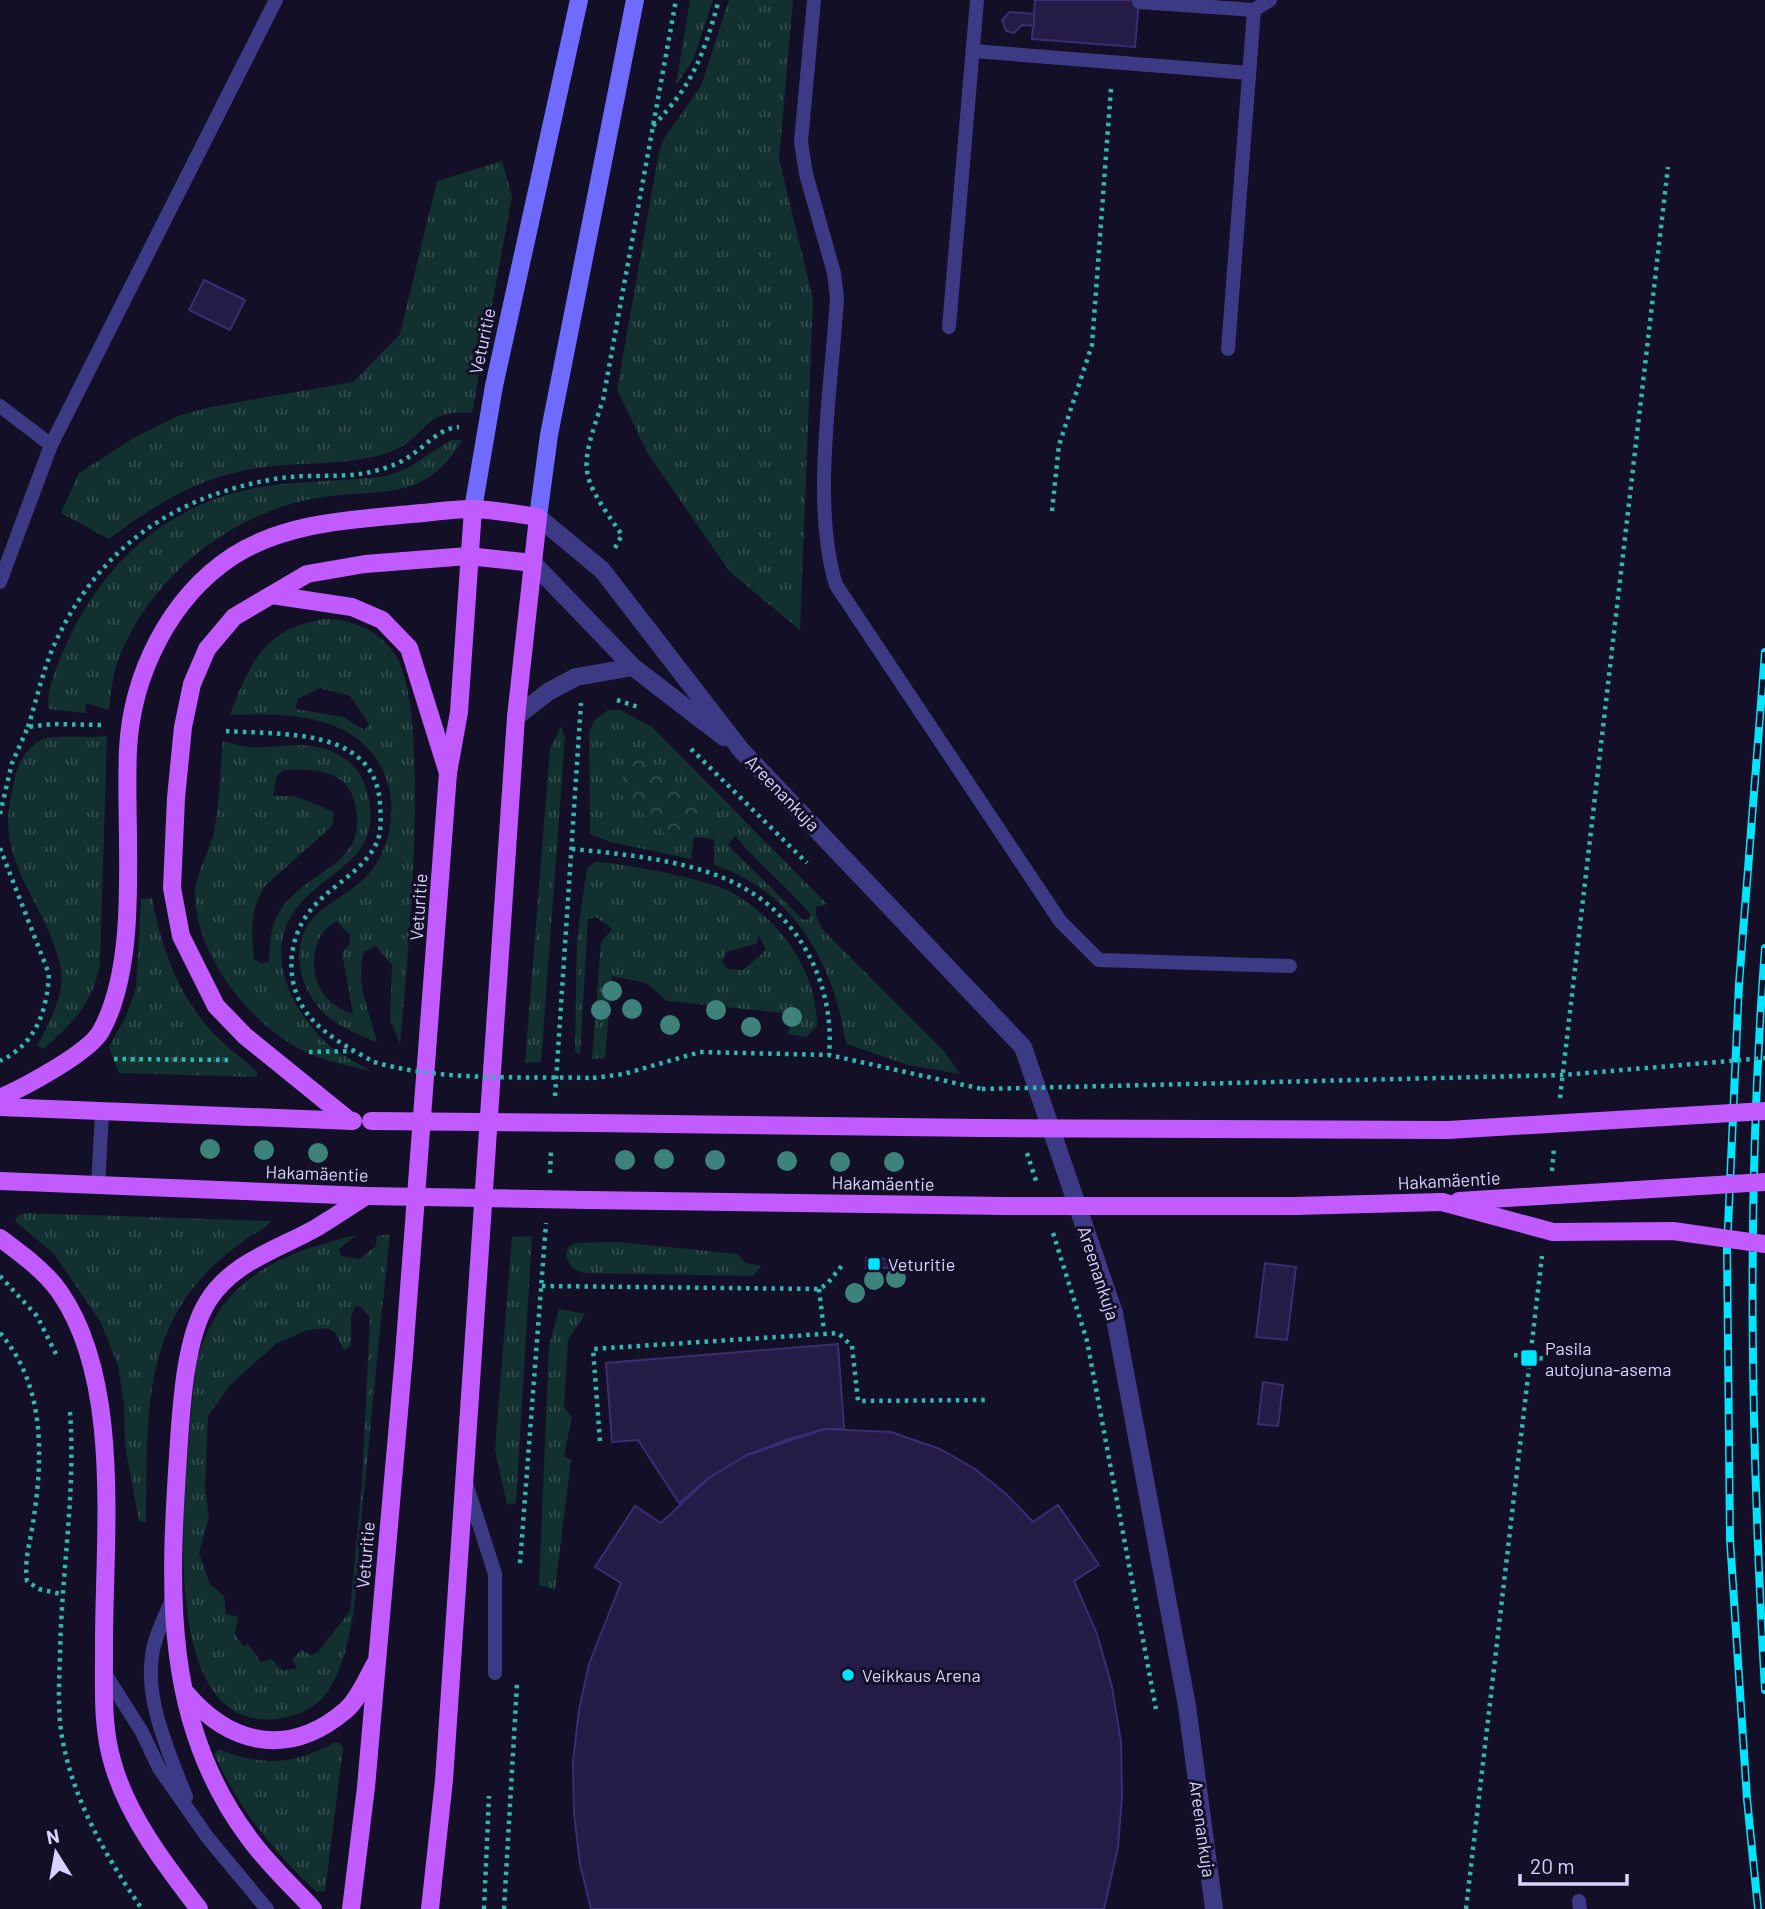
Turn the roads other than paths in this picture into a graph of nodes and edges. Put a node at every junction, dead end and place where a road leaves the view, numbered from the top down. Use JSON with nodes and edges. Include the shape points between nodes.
{"nodes":[{"id":1,"x":276,"y":0,"type":"edge"},
{"id":2,"x":579,"y":0,"type":"edge"},
{"id":3,"x":635,"y":0,"type":"edge"},
{"id":4,"x":814,"y":0,"type":"edge"},
{"id":5,"x":977,"y":0,"type":"edge"},
{"id":6,"x":1270,"y":0,"type":"edge"},
{"id":7,"x":1139,"y":2,"type":"dead end"},
{"id":8,"x":1254,"y":10,"type":"junction"},
{"id":9,"x":973,"y":51,"type":"junction"},
{"id":10,"x":1249,"y":73,"type":"junction"},
{"id":11,"x":949,"y":327,"type":"dead end"},
{"id":12,"x":1228,"y":349,"type":"dead end"},
{"id":13,"x":0,"y":406,"type":"edge"},
{"id":14,"x":51,"y":445,"type":"junction"},
{"id":15,"x":473,"y":509,"type":"junction"},
{"id":16,"x":538,"y":517,"type":"junction"},
{"id":17,"x":468,"y":556,"type":"junction"},
{"id":18,"x":533,"y":564,"type":"junction"},
{"id":19,"x":0,"y":582,"type":"edge"},
{"id":20,"x":272,"y":595,"type":"junction"},
{"id":21,"x":633,"y":667,"type":"junction"},
{"id":22,"x":516,"y":716,"type":"junction"},
{"id":23,"x":741,"y":750,"type":"junction"},
{"id":24,"x":448,"y":773,"type":"junction"},
{"id":25,"x":1290,"y":966,"type":"dead end"},
{"id":26,"x":0,"y":1098,"type":"edge"},
{"id":27,"x":0,"y":1107,"type":"edge"},
{"id":28,"x":1765,"y":1111,"type":"edge"},
{"id":29,"x":102,"y":1112,"type":"junction"},
{"id":30,"x":350,"y":1121,"type":"junction"},
{"id":31,"x":0,"y":1181,"type":"edge"},
{"id":32,"x":1765,"y":1182,"type":"edge"},
{"id":33,"x":98,"y":1186,"type":"junction"},
{"id":34,"x":366,"y":1196,"type":"junction"},
{"id":35,"x":1442,"y":1202,"type":"junction"},
{"id":36,"x":0,"y":1238,"type":"edge"},
{"id":37,"x":1765,"y":1244,"type":"edge"},
{"id":38,"x":465,"y":1482,"type":"junction"},
{"id":39,"x":172,"y":1599,"type":"junction"},
{"id":40,"x":377,"y":1661,"type":"junction"},
{"id":41,"x":104,"y":1672,"type":"junction"},
{"id":42,"x":495,"y":1673,"type":"dead end"},
{"id":43,"x":181,"y":1688,"type":"junction"},
{"id":44,"x":192,"y":1812,"type":"junction"},
{"id":45,"x":199,"y":1909,"type":"edge"},
{"id":46,"x":267,"y":1909,"type":"edge"},
{"id":47,"x":313,"y":1909,"type":"edge"},
{"id":48,"x":351,"y":1909,"type":"edge"},
{"id":49,"x":430,"y":1909,"type":"edge"},
{"id":50,"x":1214,"y":1909,"type":"edge"}],
"edges":[{"from":1,"to":14,"type":"lane"},
{"from":2,"to":15,"type":"main road","name":"Veturitie","via":[[494,386]]},
{"from":3,"to":16,"type":"main road","via":[[549,435]]},
{"from":4,"to":25,"type":"lane","via":[[801,142],[837,298],[824,486],[826,554],[836,585],[1060,921],[1099,960]]},
{"from":5,"to":9,"type":"lane"},
{"from":6,"to":8,"type":"lane"},
{"from":7,"to":8,"type":"lane"},
{"from":8,"to":10,"type":"lane"},
{"from":9,"to":10,"type":"lane"},
{"from":9,"to":11,"type":"lane"},
{"from":10,"to":12,"type":"lane"},
{"from":13,"to":14,"type":"lane"},
{"from":14,"to":19,"type":"lane"},
{"from":15,"to":16,"type":"main road"},
{"from":15,"to":17,"type":"main road","name":"Veturitie"},
{"from":15,"to":26,"type":"main road","via":[[319,522],[234,556],[173,613],[134,701],[128,747],[125,955],[116,998],[99,1035],[38,1081]]},
{"from":16,"to":18,"type":"main road"},
{"from":16,"to":23,"type":"street","name":"Areenankuja","via":[[602,570]]},
{"from":17,"to":18,"type":"main road"},
{"from":17,"to":20,"type":"main road","via":[[307,574]]},
{"from":17,"to":24,"type":"main road","name":"Veturitie","via":[[459,712]]},
{"from":18,"to":21,"type":"street","name":"Areenankuja"},
{"from":18,"to":22,"type":"main road"},
{"from":20,"to":24,"type":"main road","via":[[352,607],[383,620],[409,648]]},
{"from":20,"to":30,"type":"main road","via":[[234,617],[207,649],[192,684],[176,798],[172,888],[181,936],[216,1006]]},
{"from":21,"to":22,"type":"street","via":[[576,677]]},
{"from":21,"to":23,"type":"street","name":"Areenankuja"},
{"from":22,"to":38,"type":"main road"},
{"from":23,"to":50,"type":"street","name":"Areenankuja","via":[[1023,1047],[1114,1313],[1187,1706]]},
{"from":24,"to":40,"type":"main road","name":"Veturitie"},
{"from":27,"to":29,"type":"main road"},
{"from":28,"to":30,"type":"main road","bridge":true,"via":[[1448,1130]]},
{"from":29,"to":30,"type":"main road"},
{"from":29,"to":33,"type":"lane"},
{"from":31,"to":33,"type":"main road","name":"Hakamäentie"},
{"from":32,"to":35,"type":"main road","name":"Hakamäentie","bridge":true},
{"from":33,"to":34,"type":"main road","name":"Hakamäentie"},
{"from":34,"to":35,"type":"main road","name":"Hakamäentie","bridge":true,"via":[[1005,1206]]},
{"from":34,"to":39,"type":"main road","via":[[257,1257],[208,1301],[190,1349],[180,1420]]},
{"from":35,"to":37,"type":"main road","bridge":true,"via":[[1553,1232],[1673,1231]]},
{"from":36,"to":41,"type":"main road","via":[[58,1290],[83,1333],[100,1391],[106,1493]]},
{"from":38,"to":42,"type":"lane","via":[[495,1574]]},
{"from":38,"to":49,"type":"main road"},
{"from":39,"to":43,"type":"main road"},
{"from":39,"to":44,"type":"lane","via":[[152,1654],[151,1681]]},
{"from":40,"to":43,"type":"main road","via":[[348,1709],[305,1734],[285,1739],[249,1738],[215,1723]]},
{"from":40,"to":48,"type":"main road","name":"Veturitie"},
{"from":41,"to":44,"type":"lane","via":[[159,1768]]},
{"from":41,"to":45,"type":"main road","via":[[112,1762],[125,1798]]},
{"from":43,"to":47,"type":"main road","via":[[220,1793],[250,1839]]},
{"from":44,"to":46,"type":"lane"}]}
